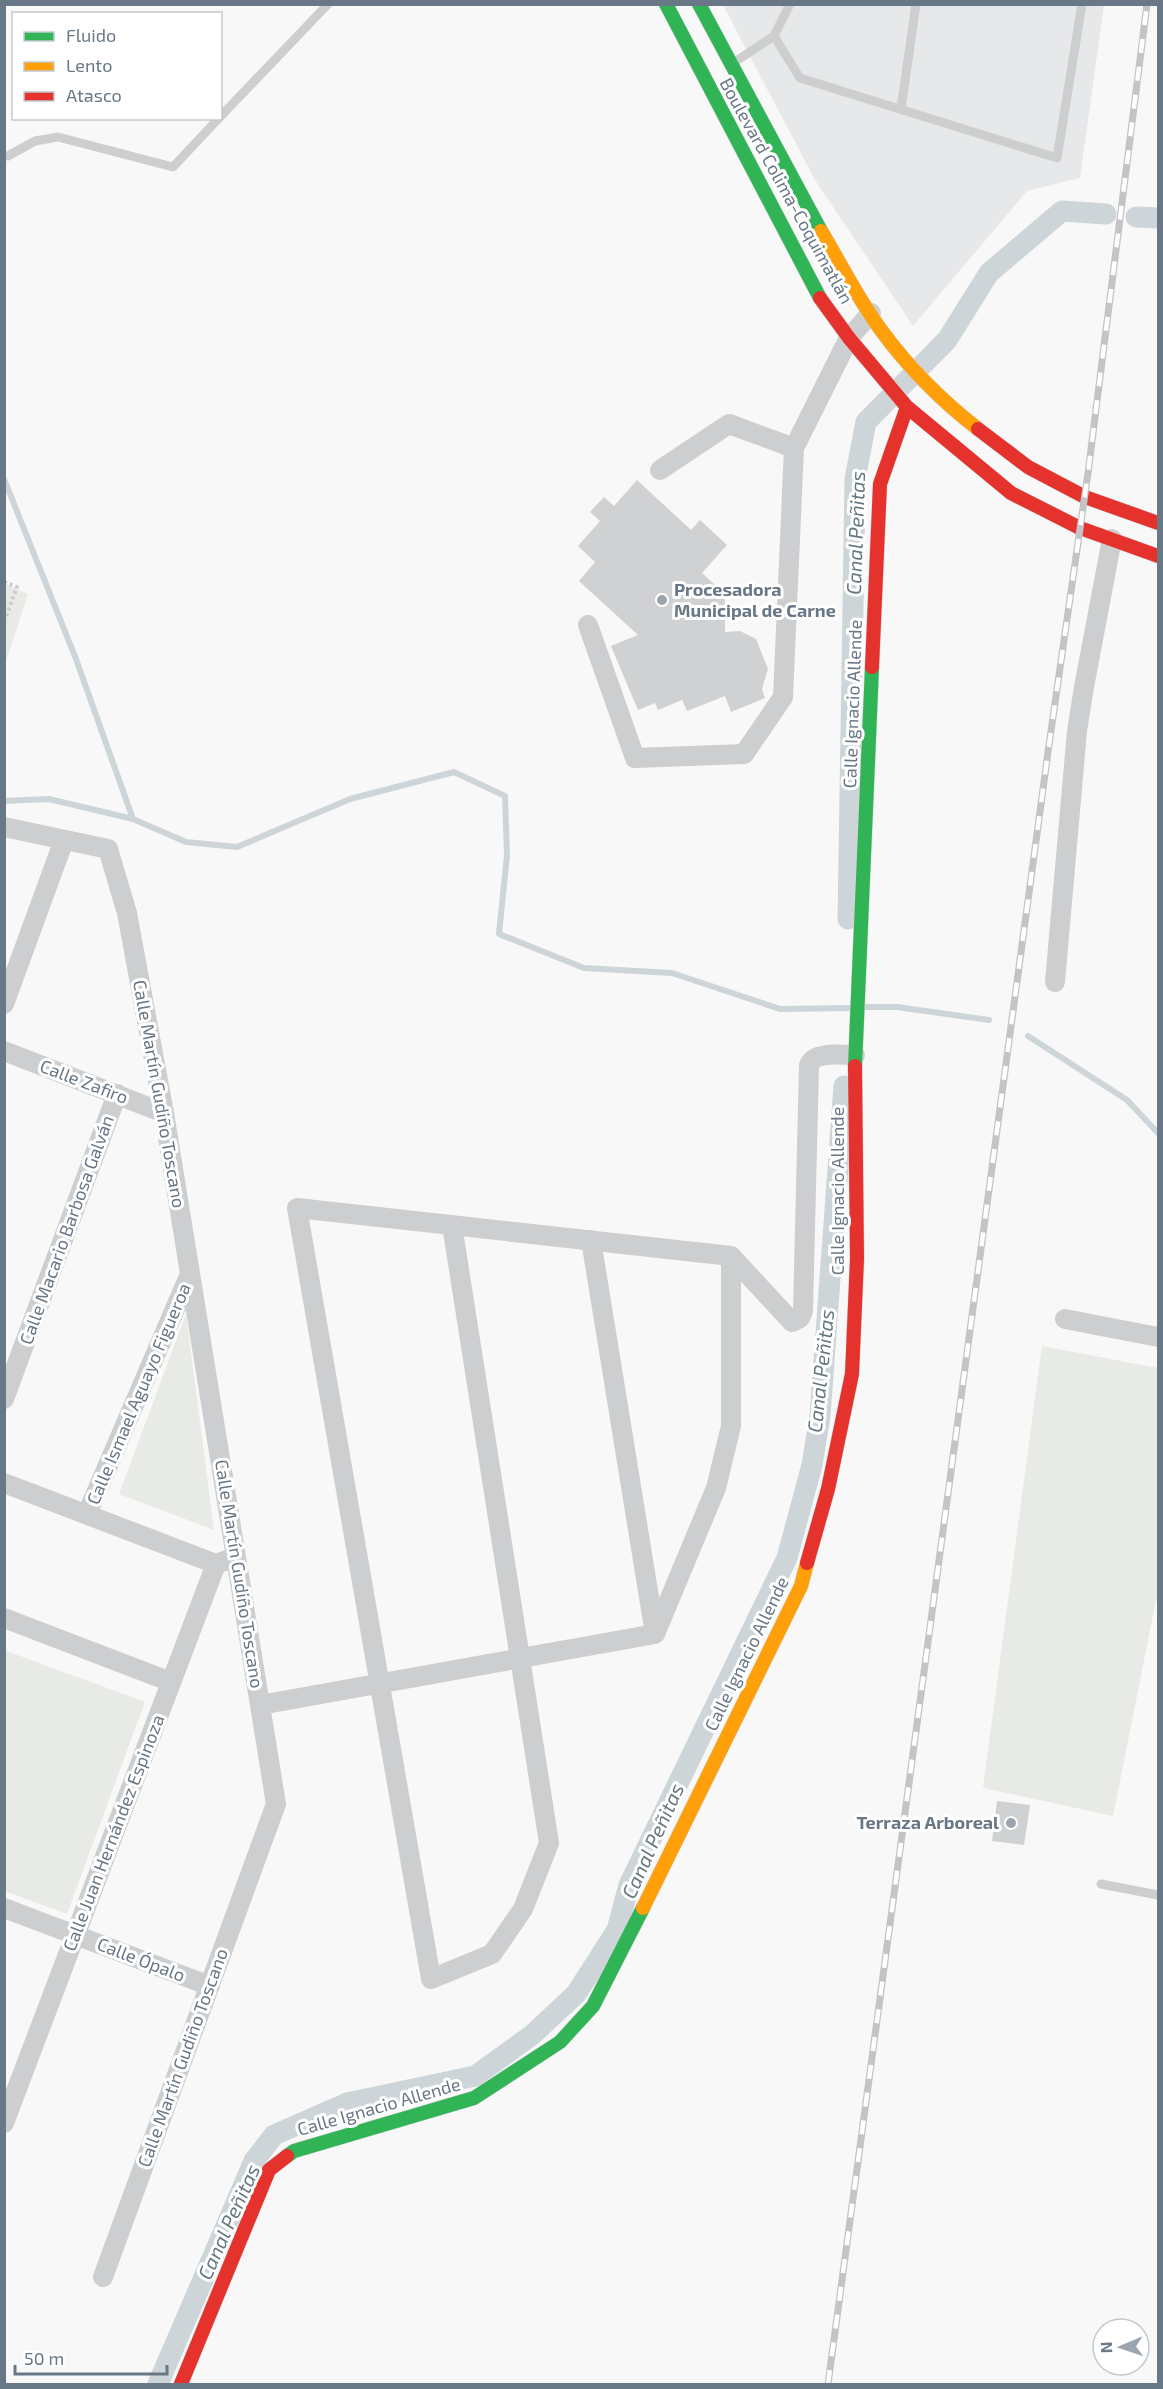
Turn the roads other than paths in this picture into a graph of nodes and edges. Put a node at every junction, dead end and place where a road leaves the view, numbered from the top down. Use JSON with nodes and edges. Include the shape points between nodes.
{"nodes":[{"id":1,"x":328,"y":4,"type":"edge"},
{"id":2,"x":666,"y":4,"type":"edge"},
{"id":3,"x":699,"y":4,"type":"edge"},
{"id":4,"x":790,"y":4,"type":"edge"},
{"id":5,"x":916,"y":4,"type":"edge"},
{"id":6,"x":1082,"y":4,"type":"edge"},
{"id":7,"x":774,"y":36,"type":"junction"},
{"id":8,"x":704,"y":46,"type":"junction"},
{"id":9,"x":731,"y":65,"type":"junction"},
{"id":10,"x":901,"y":109,"type":"junction"},
{"id":11,"x":222,"y":116,"type":"edge"},
{"id":12,"x":218,"y":120,"type":"edge"},
{"id":13,"x":8,"y":156,"type":"dead end"},
{"id":14,"x":871,"y":313,"type":"junction"},
{"id":15,"x":849,"y":338,"type":"junction"},
{"id":16,"x":904,"y":403,"type":"junction"},
{"id":17,"x":794,"y":448,"type":"junction"},
{"id":18,"x":660,"y":470,"type":"dead end"},
{"id":19,"x":1158,"y":523,"type":"edge"},
{"id":20,"x":1112,"y":539,"type":"junction"},
{"id":21,"x":1158,"y":556,"type":"edge"},
{"id":22,"x":588,"y":625,"type":"dead end"},
{"id":23,"x":4,"y":827,"type":"edge"},
{"id":24,"x":64,"y":840,"type":"junction"},
{"id":25,"x":1055,"y":982,"type":"dead end"},
{"id":26,"x":4,"y":1004,"type":"edge"},
{"id":27,"x":4,"y":1051,"type":"edge"},
{"id":28,"x":855,"y":1055,"type":"junction"},
{"id":29,"x":117,"y":1095,"type":"junction"},
{"id":30,"x":164,"y":1113,"type":"junction"},
{"id":31,"x":452,"y":1225,"type":"junction"},
{"id":32,"x":591,"y":1240,"type":"junction"},
{"id":33,"x":731,"y":1256,"type":"junction"},
{"id":34,"x":190,"y":1274,"type":"junction"},
{"id":35,"x":1065,"y":1319,"type":"dead end"},
{"id":36,"x":1158,"y":1337,"type":"edge"},
{"id":37,"x":4,"y":1399,"type":"edge"},
{"id":38,"x":4,"y":1483,"type":"edge"},
{"id":39,"x":87,"y":1514,"type":"junction"},
{"id":40,"x":236,"y":1557,"type":"junction"},
{"id":41,"x":216,"y":1564,"type":"junction"},
{"id":42,"x":4,"y":1618,"type":"edge"},
{"id":43,"x":655,"y":1634,"type":"junction"},
{"id":44,"x":520,"y":1658,"type":"junction"},
{"id":45,"x":171,"y":1682,"type":"junction"},
{"id":46,"x":380,"y":1683,"type":"junction"},
{"id":47,"x":260,"y":1705,"type":"junction"},
{"id":48,"x":1101,"y":1884,"type":"dead end"},
{"id":49,"x":1158,"y":1895,"type":"edge"},
{"id":50,"x":4,"y":1908,"type":"edge"},
{"id":51,"x":76,"y":1935,"type":"junction"},
{"id":52,"x":210,"y":1986,"type":"junction"},
{"id":53,"x":4,"y":2123,"type":"edge"},
{"id":54,"x":103,"y":2277,"type":"dead end"},
{"id":55,"x":181,"y":2385,"type":"edge"}],
"edges":[{"from":1,"to":11,"type":"lane"},
{"from":2,"to":8,"type":"street","name":"Boulevard Colima-Coquimatlán"},
{"from":3,"to":8,"type":"street","name":"Boulevard Colima-Coquimatlán"},
{"from":4,"to":7,"type":"lane"},
{"from":5,"to":10,"type":"lane"},
{"from":6,"to":10,"type":"lane","via":[[1057,158]]},
{"from":7,"to":9,"type":"lane"},
{"from":7,"to":10,"type":"lane","via":[[800,78]]},
{"from":8,"to":9,"type":"street","name":"Boulevard Colima-Coquimatlán"},
{"from":8,"to":15,"type":"street","name":"Boulevard Colima-Coquimatlán","via":[[819,297]]},
{"from":9,"to":14,"type":"street","name":"Boulevard Colima-Coquimatlán","via":[[811,215]]},
{"from":12,"to":13,"type":"lane","via":[[173,167],[58,136],[35,141]]},
{"from":14,"to":15,"type":"street"},
{"from":14,"to":19,"type":"street","name":"Boulevard Colima-Coquimatlán","via":[[906,361],[951,408],[1028,467],[1085,497]]},
{"from":15,"to":16,"type":"street","name":"Boulevard Colima-Coquimatlán"},
{"from":15,"to":17,"type":"street"},
{"from":16,"to":20,"type":"street","name":"Boulevard Colima-Coquimatlán","via":[[1011,493],[1080,528]]},
{"from":16,"to":28,"type":"street","name":"Calle Ignacio Allende","via":[[880,484]]},
{"from":17,"to":18,"type":"street","via":[[729,424]]},
{"from":17,"to":22,"type":"street","via":[[783,697],[744,754],[635,758]]},
{"from":20,"to":21,"type":"street","name":"Boulevard Colima-Coquimatlán"},
{"from":20,"to":25,"type":"street","via":[[1077,731]]},
{"from":23,"to":24,"type":"street"},
{"from":24,"to":26,"type":"street"},
{"from":24,"to":30,"type":"street","name":"Calle Martín Gudiño Toscano","via":[[108,849],[127,913]]},
{"from":27,"to":29,"type":"street","name":"Calle Zafiro"},
{"from":28,"to":33,"type":"street","via":[[817,1056],[809,1065],[800,1318],[792,1322]]},
{"from":28,"to":55,"type":"street","name":"Calle Ignacio Allende","via":[[857,1259],[852,1374],[828,1488],[801,1586],[628,1940],[593,2006],[560,2042],[474,2098],[294,2151],[269,2170]]},
{"from":29,"to":30,"type":"street","name":"Calle Zafiro"},
{"from":29,"to":37,"type":"street","name":"Calle Macario Barbosa Galván"},
{"from":30,"to":34,"type":"street","name":"Calle Martín Gudiño Toscano"},
{"from":31,"to":32,"type":"street"},
{"from":31,"to":44,"type":"street"},
{"from":31,"to":46,"type":"street","via":[[297,1208]]},
{"from":32,"to":33,"type":"street"},
{"from":32,"to":43,"type":"street"},
{"from":33,"to":43,"type":"street","via":[[731,1426],[716,1488]]},
{"from":34,"to":39,"type":"street","name":"Calle Ismael Aguayo Figueroa"},
{"from":34,"to":40,"type":"street","name":"Calle Martín Gudiño Toscano"},
{"from":35,"to":36,"type":"street"},
{"from":38,"to":39,"type":"street"},
{"from":39,"to":41,"type":"street"},
{"from":40,"to":41,"type":"street"},
{"from":40,"to":47,"type":"street","name":"Calle Martín Gudiño Toscano"},
{"from":41,"to":45,"type":"street","name":"Calle Juan Hernández Espinoza"},
{"from":42,"to":45,"type":"street"},
{"from":43,"to":44,"type":"street"},
{"from":44,"to":46,"type":"street"},
{"from":44,"to":46,"type":"street","via":[[549,1843],[523,1909],[492,1954],[431,1979]]},
{"from":45,"to":51,"type":"street","name":"Calle Juan Hernández Espinoza"},
{"from":46,"to":47,"type":"street"},
{"from":47,"to":52,"type":"street","name":"Calle Martín Gudiño Toscano","via":[[276,1804]]},
{"from":48,"to":49,"type":"lane"},
{"from":50,"to":51,"type":"street","name":"Calle Ópalo"},
{"from":51,"to":52,"type":"street","name":"Calle Ópalo"},
{"from":51,"to":53,"type":"street","name":"Calle Juan Hernández Espinoza"},
{"from":52,"to":54,"type":"street","name":"Calle Martín Gudiño Toscano"}]}
